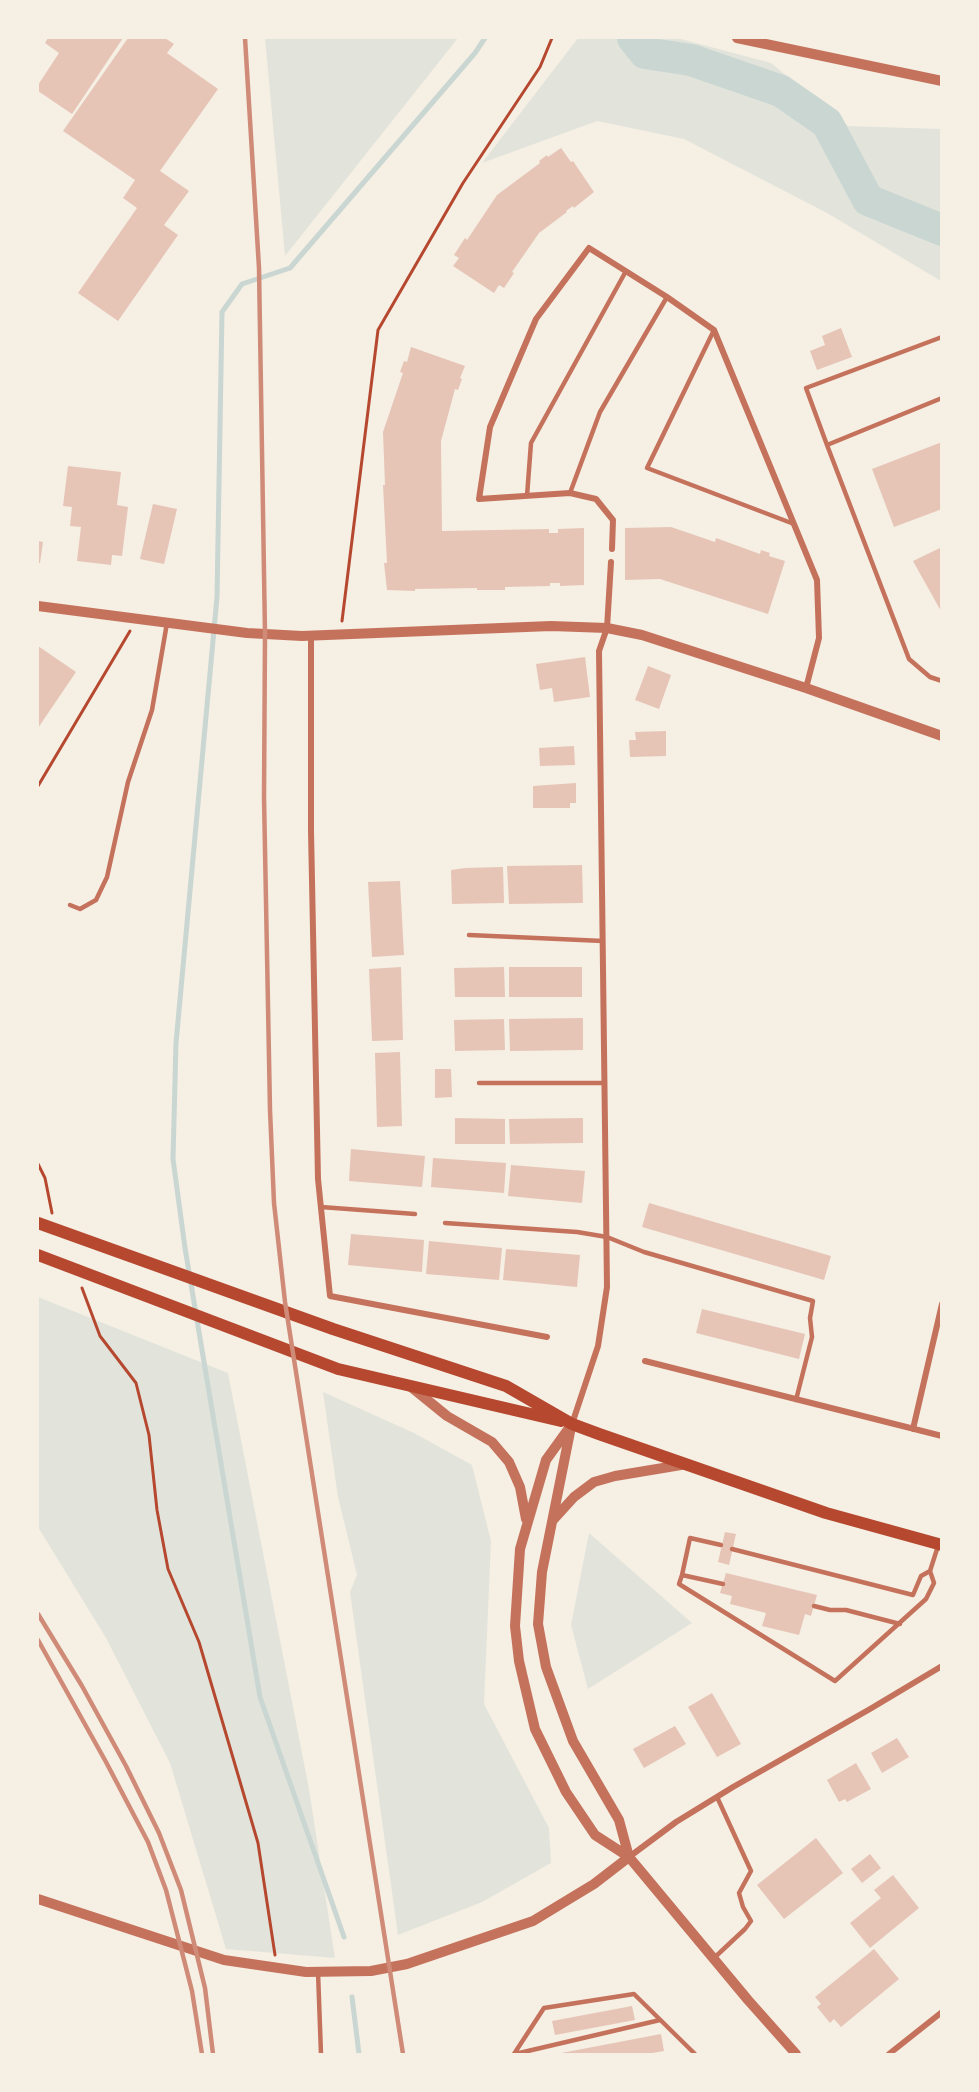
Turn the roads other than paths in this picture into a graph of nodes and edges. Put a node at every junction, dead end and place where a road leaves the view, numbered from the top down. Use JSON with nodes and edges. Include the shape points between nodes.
{"nodes":[{"id":1,"x":737,"y":38,"type":"edge"},
{"id":2,"x":942,"y":81,"type":"edge"},
{"id":3,"x":626,"y":271,"type":"junction"},
{"id":4,"x":667,"y":297,"type":"junction"},
{"id":5,"x":714,"y":330,"type":"junction"},
{"id":6,"x":942,"y":337,"type":"edge"},
{"id":7,"x":942,"y":398,"type":"edge"},
{"id":8,"x":827,"y":445,"type":"junction"},
{"id":9,"x":570,"y":493,"type":"junction"},
{"id":10,"x":527,"y":496,"type":"junction"},
{"id":11,"x":794,"y":524,"type":"junction"},
{"id":12,"x":612,"y":549,"type":"dead end"},
{"id":13,"x":611,"y":562,"type":"dead end"},
{"id":14,"x":38,"y":606,"type":"edge"},
{"id":15,"x":167,"y":623,"type":"junction"},
{"id":16,"x":608,"y":628,"type":"junction"},
{"id":17,"x":311,"y":636,"type":"junction"},
{"id":18,"x":942,"y":681,"type":"edge"},
{"id":19,"x":806,"y":688,"type":"junction"},
{"id":20,"x":942,"y":736,"type":"edge"},
{"id":21,"x":70,"y":905,"type":"dead end"},
{"id":22,"x":469,"y":935,"type":"dead end"},
{"id":23,"x":603,"y":941,"type":"junction"},
{"id":24,"x":479,"y":1083,"type":"dead end"},
{"id":25,"x":605,"y":1083,"type":"junction"},
{"id":26,"x":321,"y":1207,"type":"junction"},
{"id":27,"x":415,"y":1214,"type":"dead end"},
{"id":28,"x":38,"y":1223,"type":"edge"},
{"id":29,"x":445,"y":1223,"type":"dead end"},
{"id":30,"x":607,"y":1237,"type":"junction"},
{"id":31,"x":38,"y":1255,"type":"edge"},
{"id":32,"x":942,"y":1304,"type":"edge"},
{"id":33,"x":547,"y":1337,"type":"dead end"},
{"id":34,"x":645,"y":1361,"type":"dead end"},
{"id":35,"x":410,"y":1386,"type":"junction"},
{"id":36,"x":796,"y":1400,"type":"junction"},
{"id":37,"x":572,"y":1424,"type":"junction"},
{"id":38,"x":914,"y":1429,"type":"junction"},
{"id":39,"x":942,"y":1437,"type":"edge"},
{"id":40,"x":687,"y":1464,"type":"junction"},
{"id":41,"x":552,"y":1521,"type":"junction"},
{"id":42,"x":527,"y":1522,"type":"junction"},
{"id":43,"x":721,"y":1545,"type":"dead end"},
{"id":44,"x":940,"y":1545,"type":"edge"},
{"id":45,"x":732,"y":1549,"type":"dead end"},
{"id":46,"x":930,"y":1572,"type":"junction"},
{"id":47,"x":682,"y":1575,"type":"junction"},
{"id":48,"x":723,"y":1584,"type":"dead end"},
{"id":49,"x":814,"y":1606,"type":"dead end"},
{"id":50,"x":900,"y":1624,"type":"junction"},
{"id":51,"x":941,"y":1668,"type":"edge"},
{"id":52,"x":717,"y":1797,"type":"junction"},
{"id":53,"x":629,"y":1857,"type":"junction"},
{"id":54,"x":38,"y":1899,"type":"edge"},
{"id":55,"x":714,"y":1958,"type":"junction"},
{"id":56,"x":318,"y":1972,"type":"junction"},
{"id":57,"x":942,"y":2013,"type":"edge"},
{"id":58,"x":660,"y":2020,"type":"junction"},
{"id":59,"x":693,"y":2054,"type":"edge"},
{"id":60,"x":321,"y":2055,"type":"edge"},
{"id":61,"x":515,"y":2055,"type":"edge"},
{"id":62,"x":796,"y":2055,"type":"edge"},
{"id":63,"x":889,"y":2055,"type":"edge"}],
"edges":[{"from":1,"to":2,"type":"street"},
{"from":3,"to":4,"type":"street"},
{"from":3,"to":10,"type":"lane","via":[[531,442]]},
{"from":3,"to":10,"type":"street","via":[[589,248],[537,319],[489,427],[479,499]]},
{"from":4,"to":5,"type":"street"},
{"from":4,"to":9,"type":"lane","via":[[600,412]]},
{"from":5,"to":11,"type":"street"},
{"from":5,"to":11,"type":"lane","via":[[647,468]]},
{"from":6,"to":8,"type":"lane","via":[[806,387]]},
{"from":7,"to":8,"type":"lane"},
{"from":8,"to":18,"type":"lane","via":[[903,647],[919,669]]},
{"from":9,"to":10,"type":"street"},
{"from":9,"to":12,"type":"street","via":[[596,499],[614,520]]},
{"from":11,"to":19,"type":"street","via":[[817,580],[819,638]]},
{"from":13,"to":16,"type":"street"},
{"from":14,"to":15,"type":"street"},
{"from":15,"to":17,"type":"street"},
{"from":15,"to":21,"type":"lane","via":[[152,710],[128,782],[107,878],[96,900],[80,909]]},
{"from":16,"to":17,"type":"street","via":[[551,626]]},
{"from":16,"to":19,"type":"street","via":[[642,635]]},
{"from":16,"to":23,"type":"street","via":[[599,651]]},
{"from":17,"to":26,"type":"street","via":[[311,842]]},
{"from":19,"to":20,"type":"street"},
{"from":22,"to":23,"type":"lane"},
{"from":23,"to":25,"type":"street"},
{"from":24,"to":25,"type":"lane"},
{"from":25,"to":30,"type":"street"},
{"from":26,"to":27,"type":"lane"},
{"from":26,"to":33,"type":"street","via":[[330,1296]]},
{"from":28,"to":37,"type":"main road","via":[[333,1329],[506,1386]]},
{"from":29,"to":30,"type":"lane"},
{"from":30,"to":36,"type":"lane","via":[[644,1252],[813,1301],[812,1337]]},
{"from":30,"to":37,"type":"street","via":[[607,1287],[598,1346]]},
{"from":31,"to":35,"type":"main road","via":[[338,1369]]},
{"from":32,"to":38,"type":"street"},
{"from":34,"to":36,"type":"street"},
{"from":35,"to":37,"type":"main road"},
{"from":35,"to":42,"type":"street","via":[[447,1416],[492,1442],[509,1462],[520,1487]]},
{"from":36,"to":38,"type":"street"},
{"from":37,"to":40,"type":"main road"},
{"from":37,"to":41,"type":"street"},
{"from":37,"to":42,"type":"street","via":[[546,1460]]},
{"from":38,"to":39,"type":"street"},
{"from":40,"to":41,"type":"street","via":[[594,1482]]},
{"from":40,"to":44,"type":"main road","via":[[826,1513]]},
{"from":41,"to":53,"type":"street","via":[[542,1572],[538,1624],[546,1667],[573,1741],[619,1821]]},
{"from":42,"to":53,"type":"street","via":[[520,1549],[515,1626],[535,1729],[566,1792],[595,1835]]},
{"from":43,"to":47,"type":"lane","via":[[690,1538]]},
{"from":44,"to":46,"type":"lane"},
{"from":45,"to":46,"type":"lane","via":[[913,1595],[921,1576]]},
{"from":46,"to":50,"type":"lane","via":[[934,1583],[926,1599]]},
{"from":47,"to":48,"type":"lane"},
{"from":47,"to":50,"type":"lane","via":[[679,1584],[835,1681]]},
{"from":49,"to":50,"type":"lane"},
{"from":51,"to":52,"type":"street"},
{"from":52,"to":53,"type":"street"},
{"from":52,"to":55,"type":"lane","via":[[751,1871],[739,1893],[751,1921]]},
{"from":53,"to":55,"type":"street"},
{"from":53,"to":56,"type":"street","via":[[564,1903],[494,1936],[389,1969]]},
{"from":54,"to":56,"type":"street","via":[[224,1960]]},
{"from":55,"to":62,"type":"street"},
{"from":56,"to":60,"type":"lane"},
{"from":57,"to":63,"type":"street"},
{"from":58,"to":59,"type":"lane"},
{"from":58,"to":61,"type":"lane"},
{"from":58,"to":61,"type":"lane","via":[[634,1994],[544,2008]]}]}
